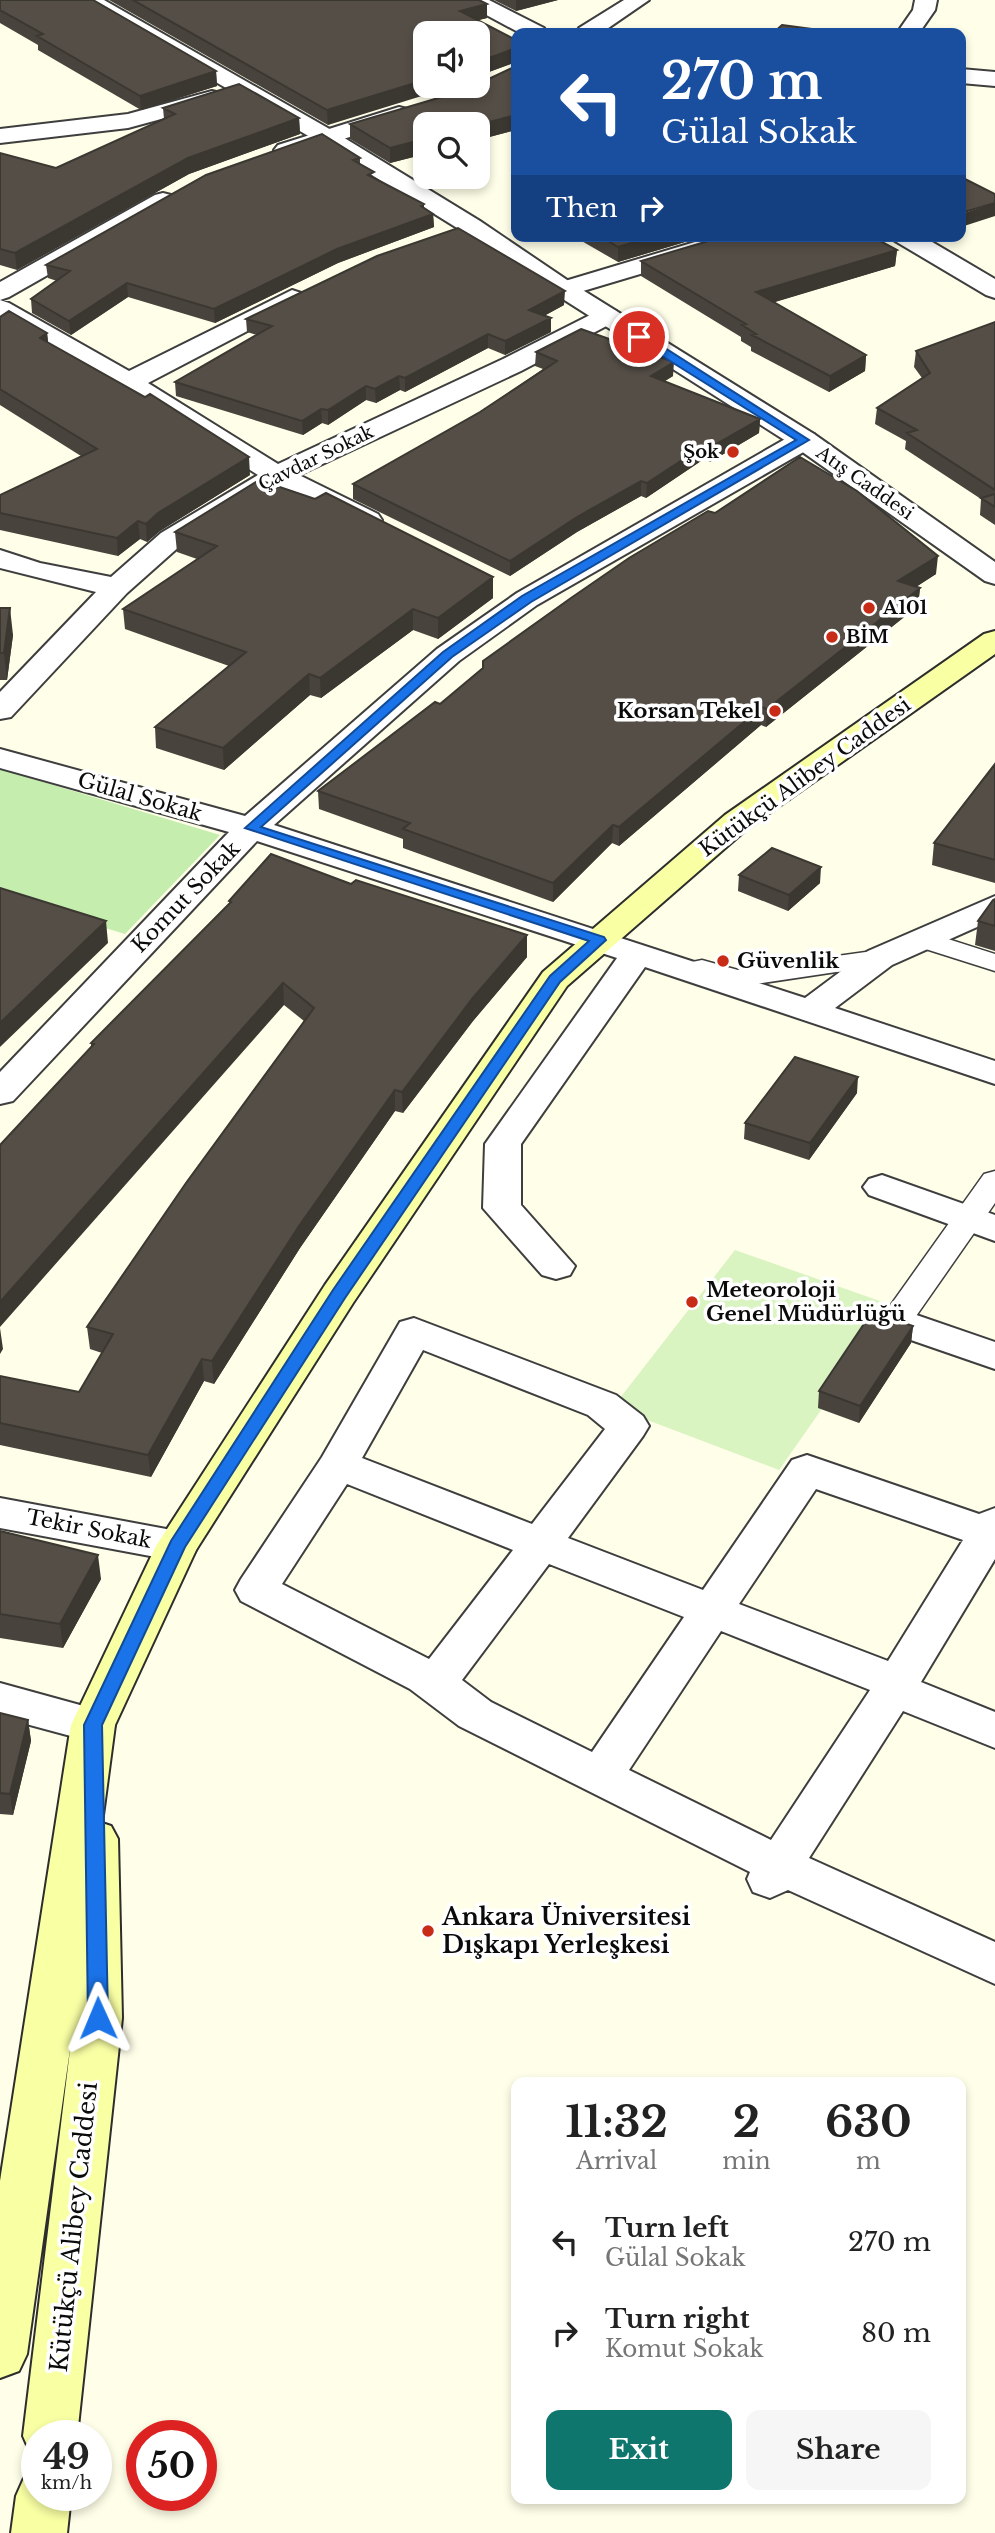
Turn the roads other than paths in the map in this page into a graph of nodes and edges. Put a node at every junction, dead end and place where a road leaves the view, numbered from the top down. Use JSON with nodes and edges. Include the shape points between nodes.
{"nodes":[{"id":1,"x":89,"y":0,"type":"edge"},
{"id":2,"x":473,"y":0,"type":"edge"},
{"id":3,"x":638,"y":0,"type":"edge"},
{"id":4,"x":926,"y":0,"type":"edge"},
{"id":5,"x":526,"y":28,"type":"edge"},
{"id":6,"x":595,"y":28,"type":"edge"},
{"id":7,"x":911,"y":28,"type":"edge"},
{"id":8,"x":966,"y":76,"type":"edge"},
{"id":9,"x":995,"y":79,"type":"edge"},
{"id":10,"x":241,"y":88,"type":"junction"},
{"id":11,"x":414,"y":110,"type":"edge"},
{"id":12,"x":0,"y":136,"type":"edge"},
{"id":13,"x":325,"y":136,"type":"junction"},
{"id":14,"x":261,"y":158,"type":"edge"},
{"id":15,"x":186,"y":188,"type":"edge"},
{"id":16,"x":471,"y":226,"type":"junction"},
{"id":17,"x":445,"y":235,"type":"edge"},
{"id":18,"x":722,"y":242,"type":"edge"},
{"id":19,"x":914,"y":242,"type":"edge"},
{"id":20,"x":319,"y":285,"type":"edge"},
{"id":21,"x":564,"y":289,"type":"junction"},
{"id":22,"x":995,"y":290,"type":"edge"},
{"id":23,"x":0,"y":292,"type":"edge"},
{"id":24,"x":0,"y":307,"type":"edge"},
{"id":25,"x":607,"y":316,"type":"junction"},
{"id":26,"x":129,"y":382,"type":"junction"},
{"id":27,"x":804,"y":440,"type":"junction"},
{"id":28,"x":277,"y":475,"type":"junction"},
{"id":29,"x":389,"y":531,"type":"edge"},
{"id":30,"x":0,"y":559,"type":"edge"},
{"id":31,"x":995,"y":575,"type":"edge"},
{"id":32,"x":117,"y":587,"type":"junction"},
{"id":33,"x":995,"y":640,"type":"edge"},
{"id":34,"x":0,"y":710,"type":"edge"},
{"id":35,"x":0,"y":758,"type":"edge"},
{"id":36,"x":251,"y":828,"type":"junction"},
{"id":37,"x":995,"y":906,"type":"edge"},
{"id":38,"x":923,"y":939,"type":"junction"},
{"id":39,"x":599,"y":940,"type":"junction"},
{"id":40,"x":638,"y":953,"type":"junction"},
{"id":41,"x":880,"y":958,"type":"junction"},
{"id":42,"x":684,"y":961,"type":"dead end"},
{"id":43,"x":995,"y":963,"type":"edge"},
{"id":44,"x":810,"y":1011,"type":"junction"},
{"id":45,"x":995,"y":1073,"type":"edge"},
{"id":46,"x":0,"y":1093,"type":"edge"},
{"id":47,"x":995,"y":1181,"type":"edge"},
{"id":48,"x":882,"y":1187,"type":"dead end"},
{"id":49,"x":982,"y":1224,"type":"edge"},
{"id":50,"x":556,"y":1266,"type":"dead end"},
{"id":51,"x":896,"y":1321,"type":"joint"},
{"id":52,"x":995,"y":1356,"type":"edge"},
{"id":53,"x":338,"y":1465,"type":"junction"},
{"id":54,"x":0,"y":1513,"type":"edge"},
{"id":55,"x":993,"y":1530,"type":"edge"},
{"id":56,"x":540,"y":1543,"type":"junction"},
{"id":57,"x":177,"y":1546,"type":"junction"},
{"id":58,"x":711,"y":1610,"type":"junction"},
{"id":59,"x":435,"y":1684,"type":"junction"},
{"id":60,"x":896,"y":1686,"type":"junction"},
{"id":61,"x":0,"y":1700,"type":"edge"},
{"id":62,"x":93,"y":1725,"type":"junction"},
{"id":63,"x":995,"y":1731,"type":"edge"},
{"id":64,"x":600,"y":1776,"type":"junction"},
{"id":65,"x":774,"y":1872,"type":"junction"},
{"id":66,"x":995,"y":1964,"type":"edge"},
{"id":67,"x":0,"y":2354,"type":"edge"},
{"id":68,"x":52,"y":2420,"type":"edge"},
{"id":69,"x":42,"y":2511,"type":"edge"},
{"id":70,"x":39,"y":2533,"type":"edge"}],
"edges":[{"from":1,"to":10,"type":"street","name":"Atış Caddesi"},
{"from":2,"to":5,"type":"street"},
{"from":3,"to":6,"type":"street"},
{"from":4,"to":7,"type":"street"},
{"from":8,"to":9,"type":"street"},
{"from":10,"to":12,"type":"street","via":[[142,120],[20,130]]},
{"from":10,"to":13,"type":"street","name":"Atış Caddesi"},
{"from":11,"to":13,"type":"street"},
{"from":13,"to":14,"type":"street"},
{"from":13,"to":16,"type":"street","name":"Atış Caddesi"},
{"from":15,"to":23,"type":"street"},
{"from":16,"to":17,"type":"street"},
{"from":16,"to":21,"type":"street","name":"Atış Caddesi"},
{"from":18,"to":21,"type":"street"},
{"from":19,"to":22,"type":"street"},
{"from":20,"to":26,"type":"street"},
{"from":21,"to":25,"type":"street","name":"Atış Caddesi"},
{"from":24,"to":26,"type":"street"},
{"from":25,"to":27,"type":"street","name":"Atış Caddesi"},
{"from":25,"to":28,"type":"street","name":"Çavdar Sokak"},
{"from":26,"to":28,"type":"street"},
{"from":27,"to":31,"type":"street","name":"Atış Caddesi"},
{"from":27,"to":36,"type":"street","name":"Komut Sokak","via":[[514,593]]},
{"from":28,"to":29,"type":"street"},
{"from":28,"to":32,"type":"street","name":"Çavdar Sokak","via":[[171,539]]},
{"from":30,"to":32,"type":"street"},
{"from":32,"to":34,"type":"street","name":"Çavdar Sokak"},
{"from":33,"to":39,"type":"main road","name":"Kütükçü Alibey Caddesi","via":[[736,822]]},
{"from":35,"to":36,"type":"street","name":"Gülal Sokak"},
{"from":36,"to":39,"type":"street","name":"Gülal Sokak"},
{"from":36,"to":46,"type":"street","name":"Komut Sokak"},
{"from":37,"to":38,"type":"street"},
{"from":38,"to":41,"type":"street"},
{"from":38,"to":43,"type":"street"},
{"from":39,"to":40,"type":"street","name":"Gülal Sokak"},
{"from":39,"to":57,"type":"main road","name":"Kütükçü Alibey Caddesi","via":[[555,979],[339,1294]]},
{"from":40,"to":44,"type":"street","name":"Gülal Sokak"},
{"from":40,"to":50,"type":"street","via":[[503,1144],[502,1208]]},
{"from":41,"to":42,"type":"street","via":[[736,979]]},
{"from":41,"to":44,"type":"street"},
{"from":44,"to":45,"type":"street","name":"Gülal Sokak"},
{"from":47,"to":49,"type":"street"},
{"from":48,"to":49,"type":"street"},
{"from":49,"to":51,"type":"street"},
{"from":51,"to":52,"type":"street"},
{"from":53,"to":56,"type":"street"},
{"from":53,"to":56,"type":"street","via":[[414,1331],[602,1405],[629,1426]]},
{"from":53,"to":59,"type":"street","via":[[256,1590]]},
{"from":54,"to":57,"type":"street","name":"Tekir Sokak"},
{"from":55,"to":58,"type":"street","via":[[807,1470]]},
{"from":55,"to":60,"type":"street"},
{"from":56,"to":58,"type":"street"},
{"from":56,"to":59,"type":"street"},
{"from":57,"to":62,"type":"main road","name":"Kütükçü Alibey Caddesi"},
{"from":58,"to":60,"type":"street"},
{"from":58,"to":64,"type":"street"},
{"from":59,"to":64,"type":"street","via":[[475,1714]]},
{"from":60,"to":63,"type":"street"},
{"from":60,"to":65,"type":"street"},
{"from":61,"to":62,"type":"street"},
{"from":62,"to":67,"type":"main road","name":"Kütükçü Alibey Caddesi"},
{"from":62,"to":68,"type":"main road","name":"Kütükçü Alibey Caddesi","via":[[98,2018]]},
{"from":64,"to":65,"type":"street"},
{"from":65,"to":66,"type":"street"},
{"from":69,"to":70,"type":"main road"}]}
